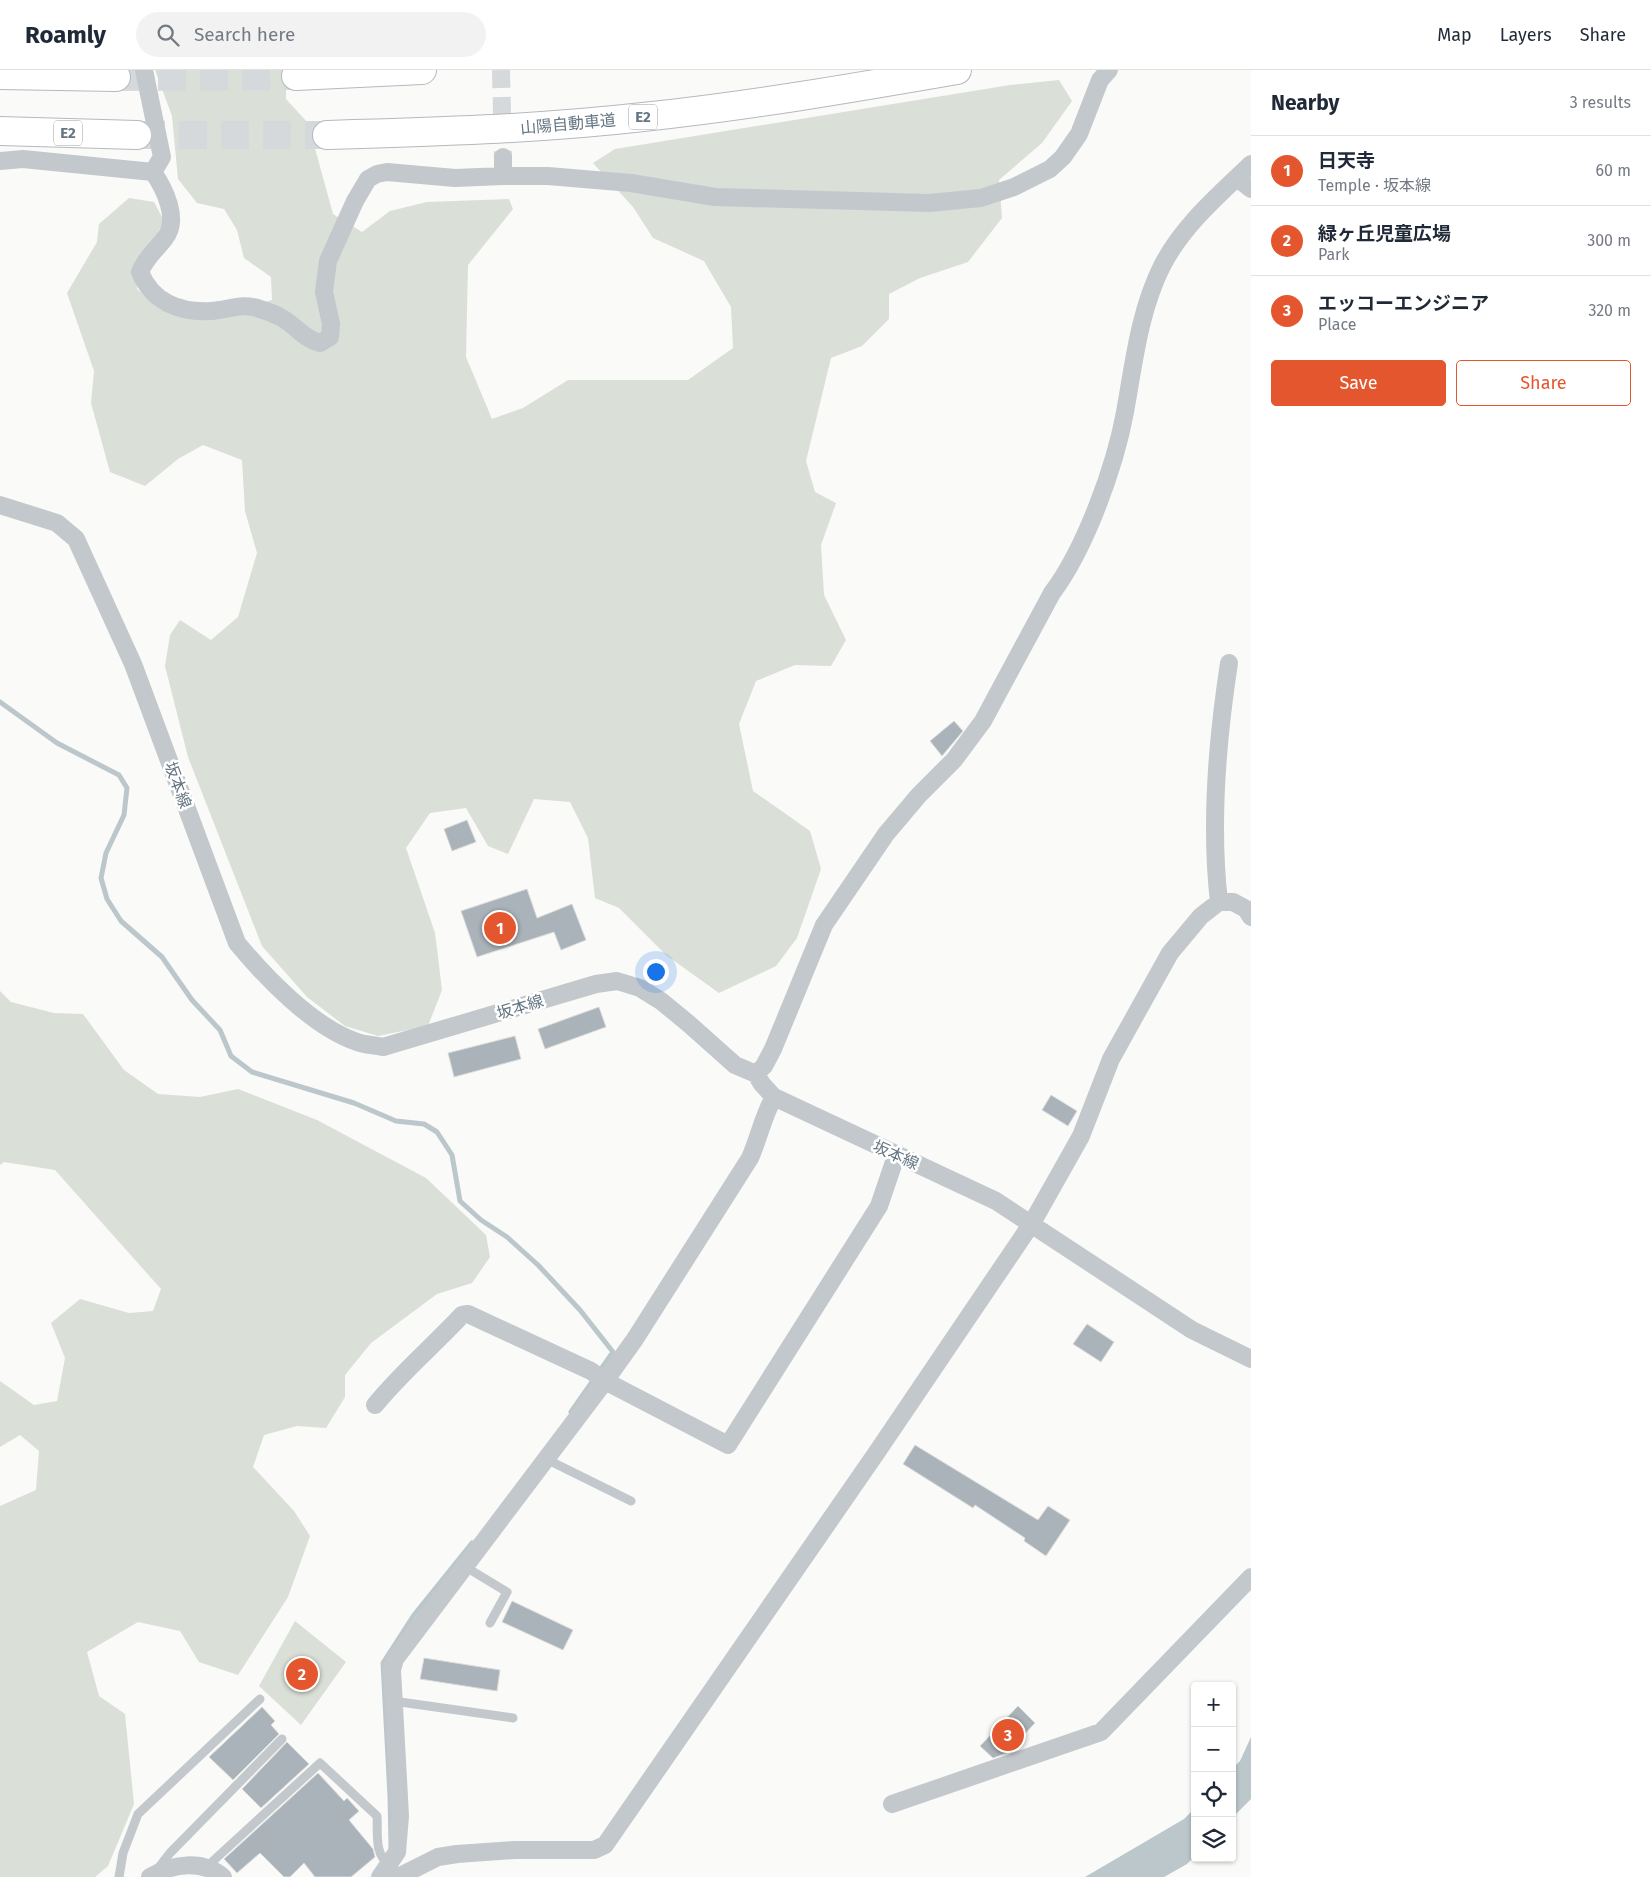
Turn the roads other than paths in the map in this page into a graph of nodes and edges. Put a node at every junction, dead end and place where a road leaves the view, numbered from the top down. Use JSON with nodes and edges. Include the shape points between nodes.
{"nodes":[{"id":1,"x":144,"y":70,"type":"edge"},
{"id":2,"x":422,"y":70,"type":"edge"},
{"id":3,"x":957,"y":70,"type":"edge"},
{"id":4,"x":1109,"y":70,"type":"edge"},
{"id":5,"x":0,"y":75,"type":"edge"},
{"id":6,"x":116,"y":76,"type":"tunnel mouth"},
{"id":7,"x":296,"y":76,"type":"tunnel mouth"},
{"id":8,"x":0,"y":131,"type":"edge"},
{"id":9,"x":137,"y":135,"type":"tunnel mouth"},
{"id":10,"x":327,"y":135,"type":"tunnel mouth"},
{"id":11,"x":503,"y":157,"type":"tunnel mouth"},
{"id":12,"x":0,"y":161,"type":"edge"},
{"id":13,"x":1251,"y":164,"type":"edge"},
{"id":14,"x":153,"y":172,"type":"junction"},
{"id":15,"x":503,"y":176,"type":"junction"},
{"id":16,"x":1237,"y":178,"type":"junction"},
{"id":17,"x":1251,"y":189,"type":"edge"},
{"id":18,"x":0,"y":505,"type":"edge"},
{"id":19,"x":1228,"y":663,"type":"dead end"},
{"id":20,"x":1219,"y":902,"type":"junction"},
{"id":21,"x":1251,"y":917,"type":"edge"},
{"id":22,"x":756,"y":1074,"type":"junction"},
{"id":23,"x":774,"y":1097,"type":"junction"},
{"id":24,"x":896,"y":1156,"type":"junction"},
{"id":25,"x":1032,"y":1223,"type":"junction"},
{"id":26,"x":1251,"y":1359,"type":"edge"},
{"id":27,"x":599,"y":1377,"type":"junction"},
{"id":28,"x":375,"y":1406,"type":"dead end"},
{"id":29,"x":546,"y":1459,"type":"junction"},
{"id":30,"x":631,"y":1501,"type":"dead end"},
{"id":31,"x":464,"y":1566,"type":"junction"},
{"id":32,"x":1251,"y":1577,"type":"edge"},
{"id":33,"x":490,"y":1623,"type":"dead end"},
{"id":34,"x":260,"y":1698,"type":"dead end"},
{"id":35,"x":393,"y":1701,"type":"junction"},
{"id":36,"x":513,"y":1718,"type":"dead end"},
{"id":37,"x":282,"y":1739,"type":"dead end"},
{"id":38,"x":892,"y":1804,"type":"dead end"},
{"id":39,"x":218,"y":1872,"type":"edge"},
{"id":40,"x":390,"y":1874,"type":"edge"},
{"id":41,"x":152,"y":1876,"type":"edge"},
{"id":42,"x":119,"y":1877,"type":"edge"}],
"edges":[{"from":1,"to":14,"type":"street","via":[[162,157]]},
{"from":2,"to":7,"type":"highway"},
{"from":3,"to":10,"type":"highway","name":"山陽自動車道","number":"E2","via":[[810,95],[644,117],[494,130]]},
{"from":4,"to":15,"type":"street","via":[[1100,80],[1079,134],[1063,157],[1050,170],[981,198],[929,203],[715,197],[631,182]]},
{"from":5,"to":6,"type":"highway"},
{"from":8,"to":9,"type":"highway","number":"E2"},
{"from":11,"to":15,"type":"street"},
{"from":12,"to":14,"type":"street","via":[[23,159]]},
{"from":13,"to":16,"type":"street"},
{"from":14,"to":15,"type":"street","via":[[164,188],[171,218],[167,236],[145,259],[140,272],[145,285],[162,302],[187,311],[213,311],[236,305],[258,308],[282,318],[309,340],[320,343],[330,337],[324,292],[328,261],[368,179],[387,172],[455,178]]},
{"from":16,"to":17,"type":"street"},
{"from":16,"to":22,"type":"street","via":[[1180,236],[1162,266],[1134,351],[1125,414],[1113,456],[1094,511],[1063,579],[983,721],[954,760],[886,834],[824,925],[773,1049]]},
{"from":18,"to":22,"type":"street","name":"坂本線","via":[[57,523],[76,539],[133,664],[238,943],[299,1006],[337,1034],[358,1043],[383,1047],[596,984],[617,981],[640,988],[660,1001],[735,1065]]},
{"from":19,"to":20,"type":"street","via":[[1216,814]]},
{"from":20,"to":21,"type":"street","via":[[1233,902],[1246,908]]},
{"from":20,"to":25,"type":"street","via":[[1201,916],[1170,953],[1111,1059],[1081,1136]]},
{"from":22,"to":23,"type":"street","name":"坂本線"},
{"from":23,"to":24,"type":"street","name":"坂本線"},
{"from":23,"to":27,"type":"street","via":[[750,1158],[635,1339]]},
{"from":24,"to":25,"type":"street","name":"坂本線","via":[[996,1201]]},
{"from":24,"to":27,"type":"street","via":[[879,1206],[728,1445]]},
{"from":25,"to":26,"type":"street","name":"坂本線","via":[[1192,1330]]},
{"from":25,"to":40,"type":"street","via":[[605,1845],[594,1850],[457,1854],[438,1857]]},
{"from":27,"to":28,"type":"street","via":[[468,1314],[462,1315],[434,1346],[407,1369]]},
{"from":27,"to":29,"type":"street"},
{"from":29,"to":30,"type":"lane"},
{"from":29,"to":31,"type":"street"},
{"from":31,"to":33,"type":"lane","via":[[508,1592]]},
{"from":31,"to":35,"type":"street","via":[[395,1659]]},
{"from":32,"to":38,"type":"street","via":[[1100,1732]]},
{"from":34,"to":42,"type":"lane","via":[[138,1814],[123,1854]]},
{"from":35,"to":36,"type":"lane"},
{"from":35,"to":40,"type":"street","via":[[400,1816],[397,1852]]},
{"from":37,"to":41,"type":"lane","via":[[170,1853]]},
{"from":39,"to":40,"type":"lane","via":[[213,1861],[320,1763],[377,1816],[378,1846]]},
{"from":39,"to":41,"type":"street","via":[[176,1865]]}]}
